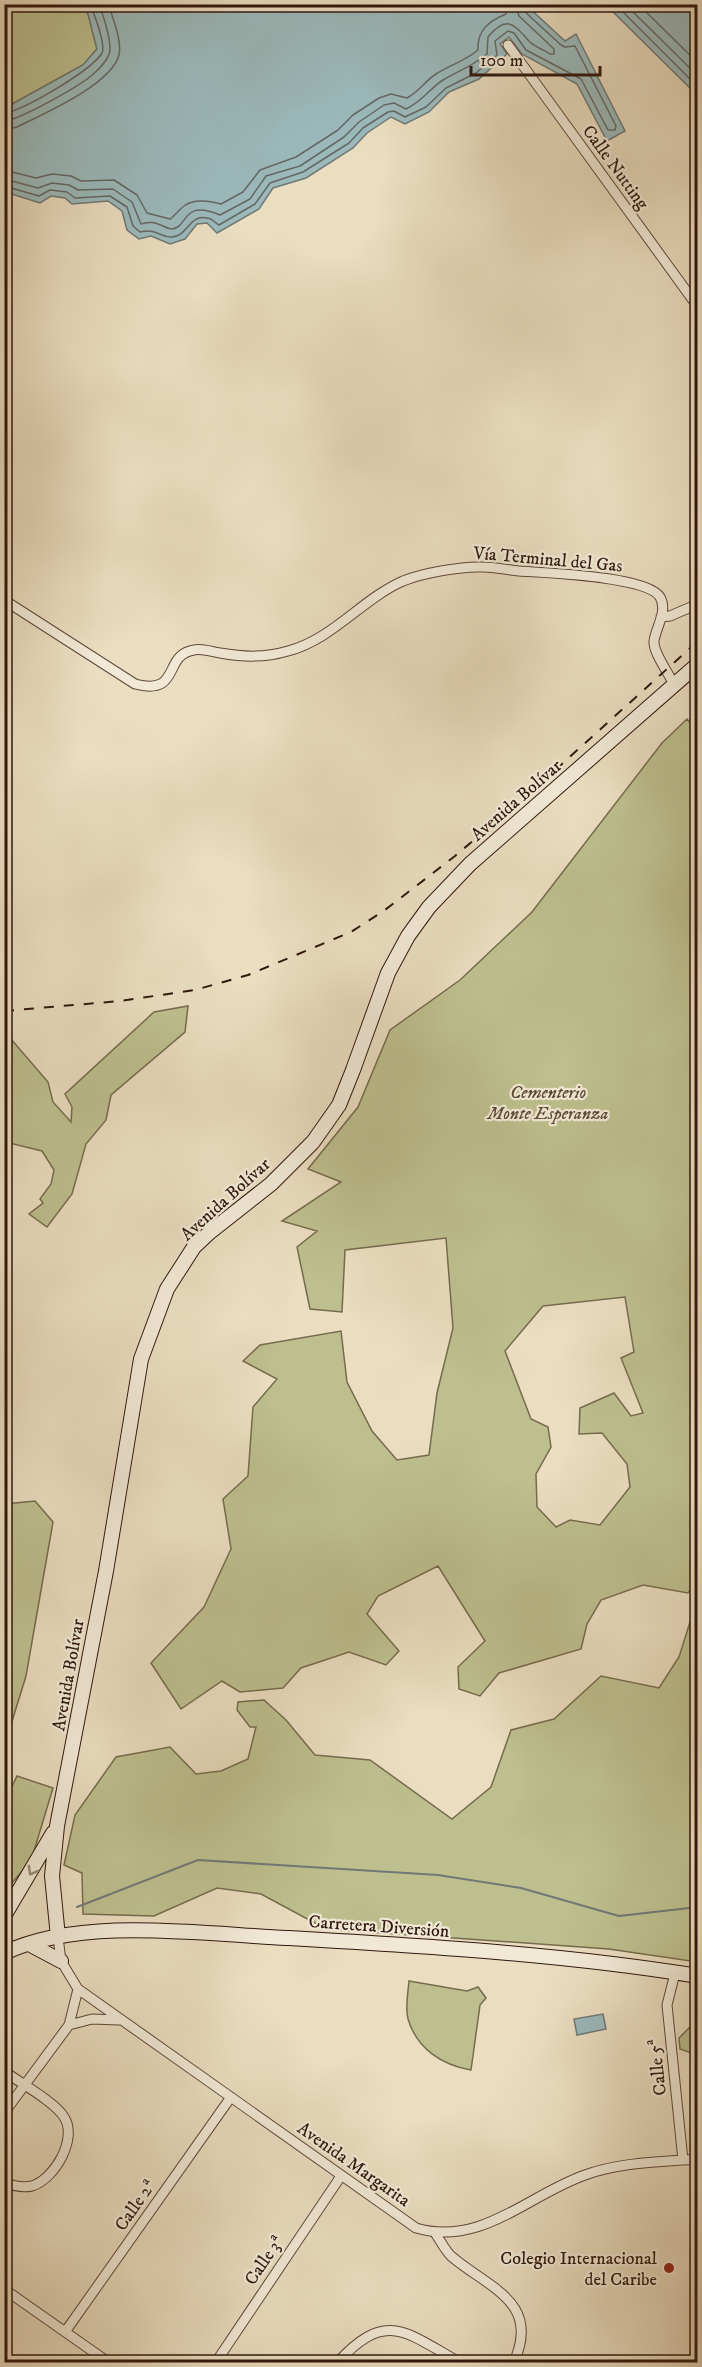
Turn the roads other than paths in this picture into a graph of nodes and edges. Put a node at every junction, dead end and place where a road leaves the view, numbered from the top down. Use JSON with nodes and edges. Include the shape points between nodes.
{"nodes":[{"id":1,"x":508,"y":45,"type":"dead end"},
{"id":2,"x":698,"y":307,"type":"edge"},
{"id":3,"x":4,"y":600,"type":"edge"},
{"id":4,"x":698,"y":604,"type":"edge"},
{"id":5,"x":661,"y":617,"type":"junction"},
{"id":6,"x":698,"y":664,"type":"edge"},
{"id":7,"x":674,"y":685,"type":"junction"},
{"id":8,"x":57,"y":1826,"type":"junction"},
{"id":9,"x":4,"y":1916,"type":"edge"},
{"id":10,"x":58,"y":1937,"type":"junction"},
{"id":11,"x":29,"y":1944,"type":"junction"},
{"id":12,"x":7,"y":1950,"type":"edge"},
{"id":13,"x":61,"y":1961,"type":"junction"},
{"id":14,"x":675,"y":1972,"type":"junction"},
{"id":15,"x":698,"y":1976,"type":"edge"},
{"id":16,"x":78,"y":1989,"type":"junction"},
{"id":17,"x":119,"y":2020,"type":"junction"},
{"id":18,"x":69,"y":2025,"type":"junction"},
{"id":19,"x":4,"y":2071,"type":"edge"},
{"id":20,"x":24,"y":2086,"type":"junction"},
{"id":21,"x":231,"y":2097,"type":"junction"},
{"id":22,"x":4,"y":2113,"type":"edge"},
{"id":23,"x":698,"y":2158,"type":"edge"},
{"id":24,"x":683,"y":2160,"type":"junction"},
{"id":25,"x":341,"y":2176,"type":"junction"},
{"id":26,"x":4,"y":2182,"type":"edge"},
{"id":27,"x":435,"y":2233,"type":"junction"},
{"id":28,"x":4,"y":2289,"type":"edge"},
{"id":29,"x":65,"y":2332,"type":"junction"},
{"id":30,"x":108,"y":2362,"type":"edge"},
{"id":31,"x":216,"y":2362,"type":"edge"},
{"id":32,"x":338,"y":2362,"type":"edge"},
{"id":33,"x":459,"y":2362,"type":"edge"},
{"id":34,"x":514,"y":2362,"type":"edge"}],
"edges":[{"from":1,"to":2,"type":"street","name":"Calle Nutting"},
{"from":3,"to":5,"type":"street","name":"Vía Terminal del Gas","via":[[135,684],[150,688],[164,682],[186,652],[196,649],[246,657],[290,651],[330,631],[402,581],[467,568],[598,577],[639,584],[660,597]]},
{"from":4,"to":5,"type":"street"},
{"from":5,"to":7,"type":"street","name":"Vía Terminal del Gas","via":[[655,650]]},
{"from":6,"to":7,"type":"main road","name":"Avenida Bolívar"},
{"from":7,"to":8,"type":"main road","name":"Avenida Bolívar","via":[[470,864],[429,907],[388,973],[339,1105],[313,1142],[271,1184],[195,1247],[167,1289],[141,1359],[106,1572]]},
{"from":8,"to":9,"type":"main road","one_way":true},
{"from":8,"to":10,"type":"main road","name":"Avenida Bolívar","via":[[52,1876]]},
{"from":10,"to":11,"type":"main road","name":"Carretera Diversión"},
{"from":10,"to":13,"type":"street","name":"Avenida Margarita"},
{"from":10,"to":14,"type":"main road","name":"Carretera Diversión","via":[[101,1931],[148,1931],[421,1946]]},
{"from":11,"to":12,"type":"main road","name":"Carretera Diversión"},
{"from":11,"to":13,"type":"main road"},
{"from":13,"to":16,"type":"street","name":"Avenida Margarita"},
{"from":14,"to":15,"type":"main road","name":"Carretera Diversión"},
{"from":14,"to":24,"type":"street","name":"Calle 5ª","via":[[667,2005]]},
{"from":16,"to":17,"type":"street","name":"Avenida Margarita"},
{"from":16,"to":18,"type":"street"},
{"from":17,"to":18,"type":"street","via":[[92,2019]]},
{"from":17,"to":21,"type":"street","name":"Avenida Margarita"},
{"from":18,"to":20,"type":"street"},
{"from":19,"to":20,"type":"street"},
{"from":20,"to":22,"type":"street"},
{"from":20,"to":26,"type":"street","via":[[63,2115],[68,2124],[68,2143],[40,2182],[23,2187]]},
{"from":21,"to":25,"type":"street","name":"Avenida Margarita"},
{"from":21,"to":29,"type":"street","name":"Calle 2ª"},
{"from":23,"to":24,"type":"street","name":"Avenida Margarita"},
{"from":24,"to":27,"type":"street","name":"Avenida Margarita","via":[[587,2174],[500,2217],[459,2232]]},
{"from":25,"to":27,"type":"street","name":"Avenida Margarita","via":[[416,2228]]},
{"from":25,"to":31,"type":"street","name":"Calle 3ª"},
{"from":27,"to":34,"type":"street","via":[[450,2255],[511,2301],[522,2329]]},
{"from":28,"to":29,"type":"street"},
{"from":29,"to":30,"type":"street"},
{"from":32,"to":33,"type":"street","via":[[362,2339],[374,2333],[395,2331],[406,2332]]}]}
